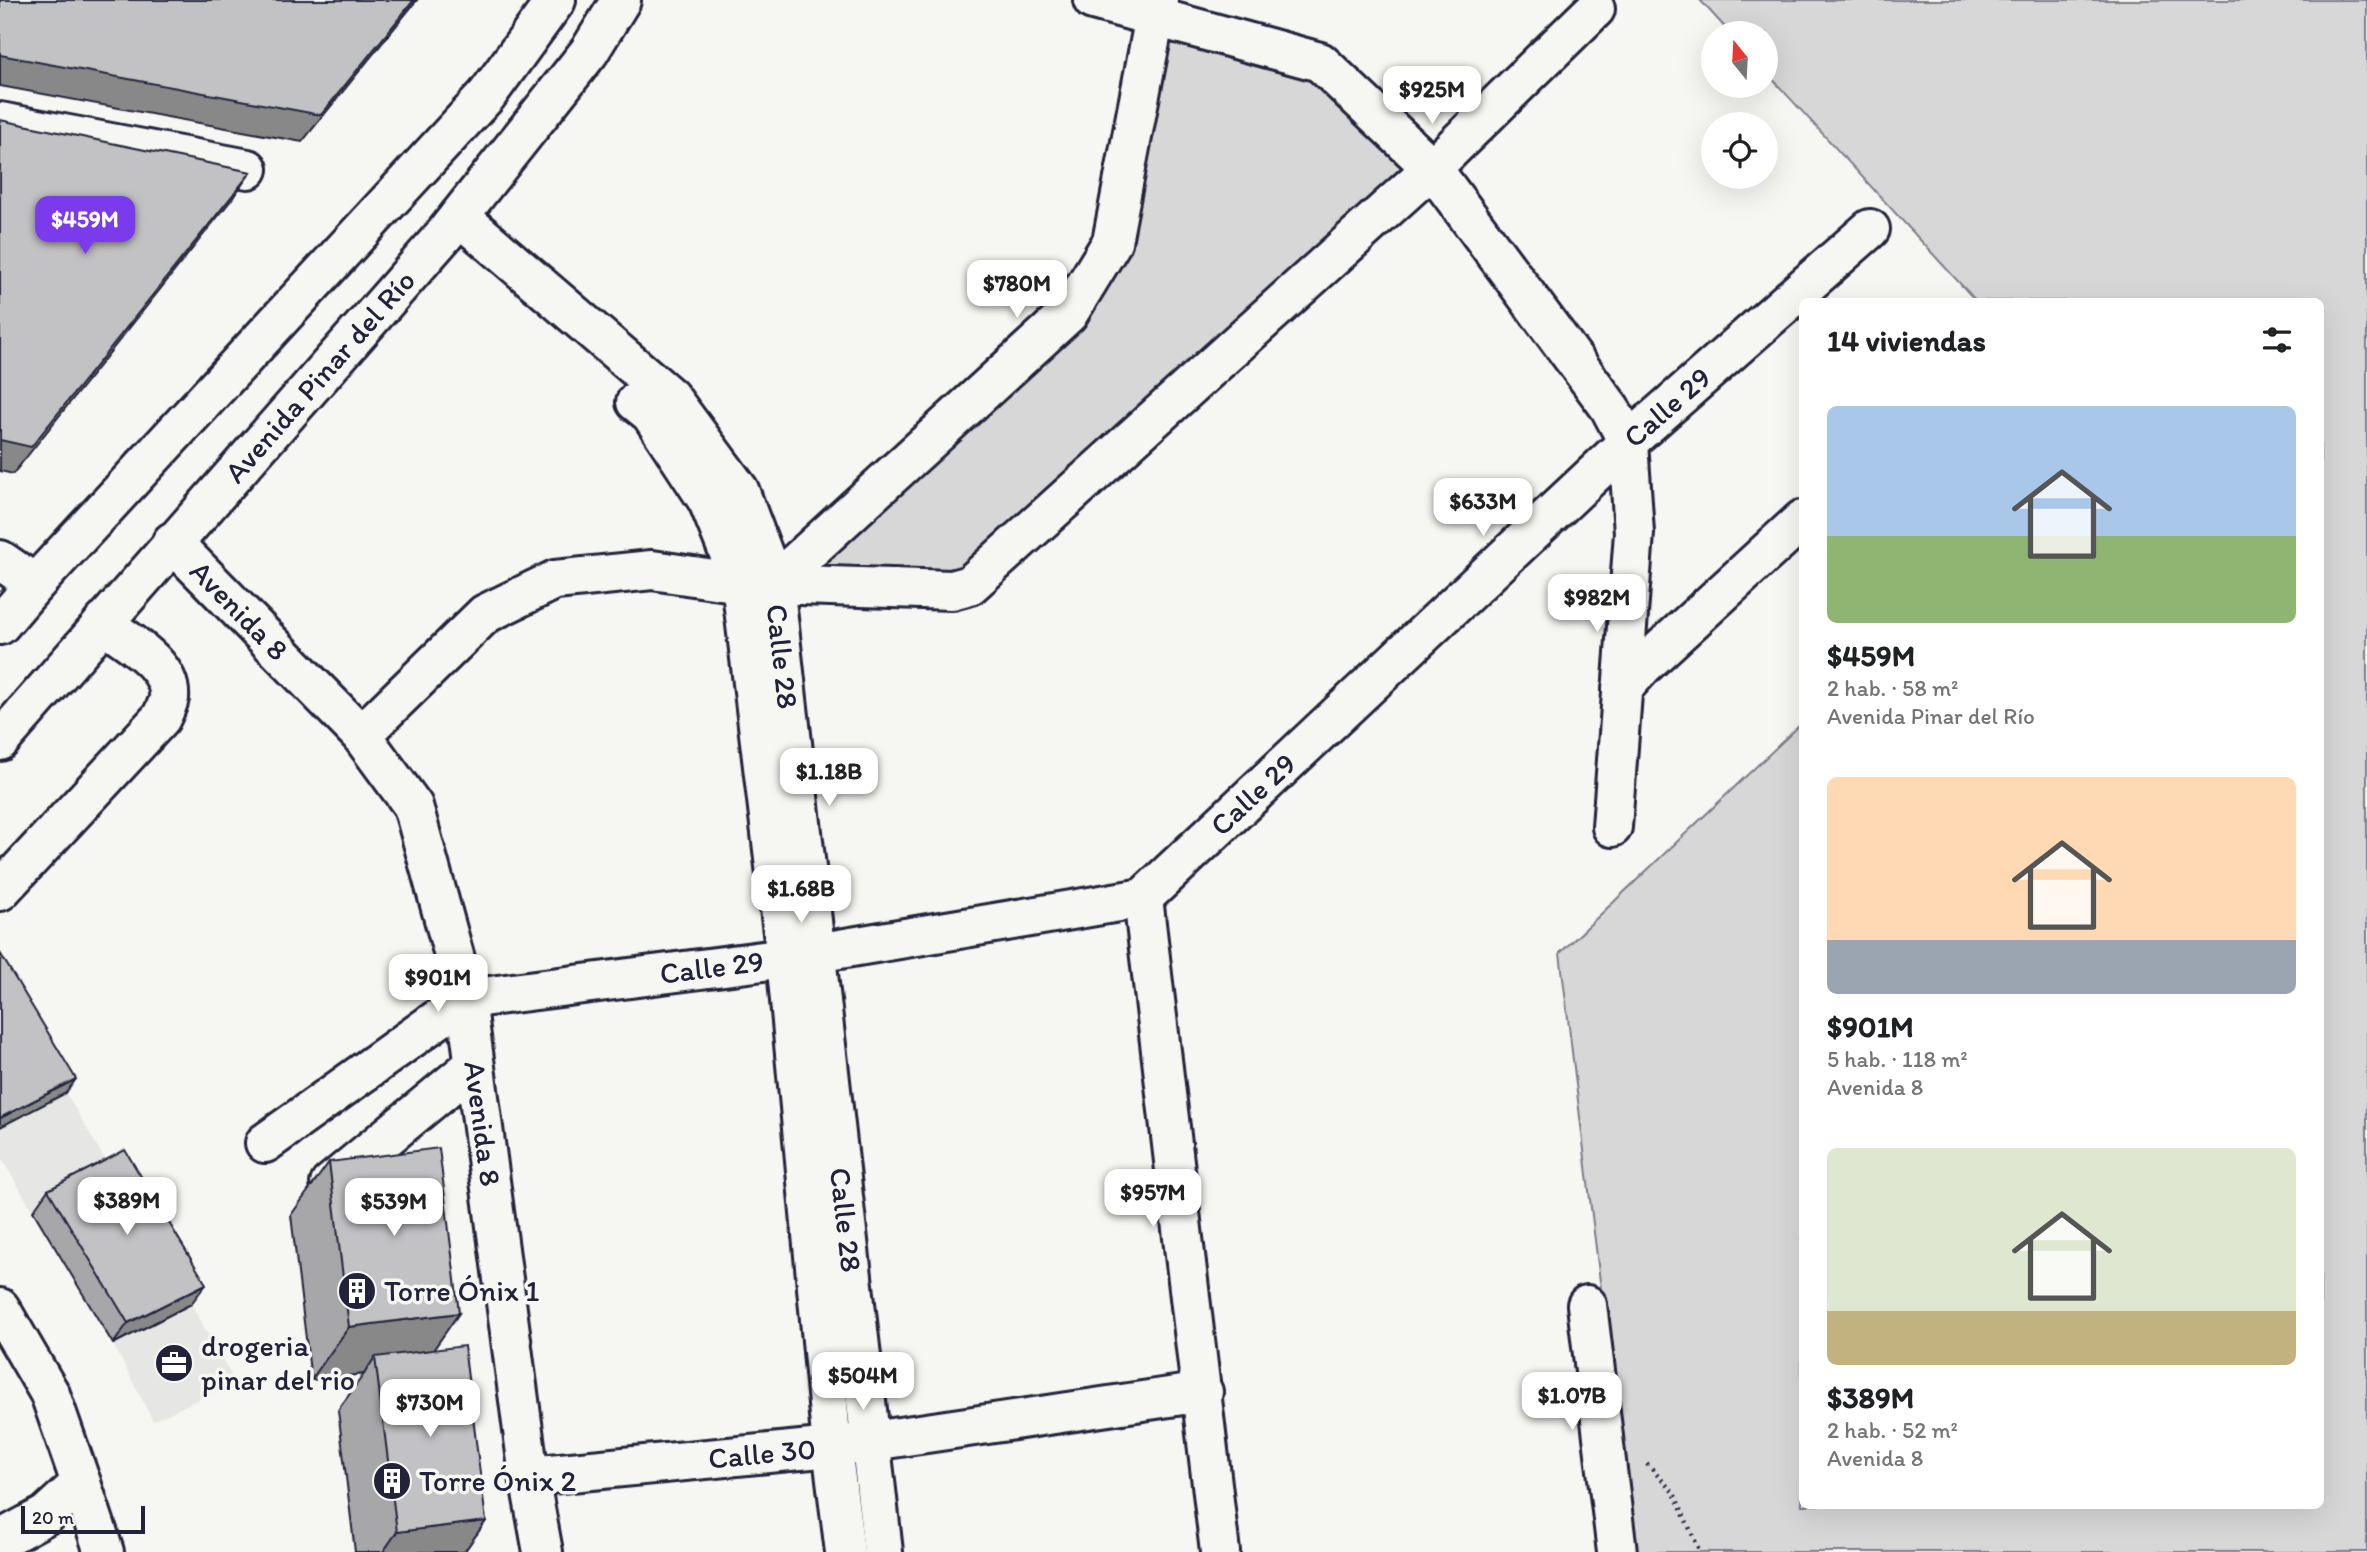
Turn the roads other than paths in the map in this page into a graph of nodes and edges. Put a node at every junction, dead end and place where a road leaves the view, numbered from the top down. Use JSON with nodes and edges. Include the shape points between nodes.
{"nodes":[{"id":1,"x":556,"y":0,"type":"edge"},
{"id":2,"x":621,"y":0,"type":"edge"},
{"id":3,"x":1093,"y":0,"type":"edge"},
{"id":4,"x":1156,"y":8,"type":"edge"},
{"id":5,"x":1595,"y":9,"type":"dead end"},
{"id":6,"x":0,"y":122,"type":"edge"},
{"id":7,"x":1432,"y":168,"type":"junction"},
{"id":8,"x":248,"y":169,"type":"edge"},
{"id":9,"x":452,"y":226,"type":"junction"},
{"id":10,"x":1870,"y":229,"type":"dead end"},
{"id":11,"x":1628,"y":442,"type":"junction"},
{"id":12,"x":1799,"y":523,"type":"edge"},
{"id":13,"x":172,"y":542,"type":"junction"},
{"id":14,"x":0,"y":560,"type":"edge"},
{"id":15,"x":758,"y":583,"type":"junction"},
{"id":16,"x":35,"y":584,"type":"junction"},
{"id":17,"x":103,"y":623,"type":"junction"},
{"id":18,"x":0,"y":625,"type":"edge"},
{"id":19,"x":1622,"y":689,"type":"junction"},
{"id":20,"x":361,"y":735,"type":"junction"},
{"id":21,"x":0,"y":741,"type":"edge"},
{"id":22,"x":1612,"y":827,"type":"dead end"},
{"id":23,"x":0,"y":891,"type":"edge"},
{"id":24,"x":1143,"y":898,"type":"junction"},
{"id":25,"x":801,"y":955,"type":"junction"},
{"id":26,"x":466,"y":999,"type":"junction"},
{"id":27,"x":474,"y":1065,"type":"junction"},
{"id":28,"x":265,"y":1143,"type":"dead end"},
{"id":29,"x":330,"y":1184,"type":"edge"},
{"id":30,"x":1587,"y":1305,"type":"dead end"},
{"id":31,"x":0,"y":1308,"type":"edge"},
{"id":32,"x":1203,"y":1392,"type":"junction"},
{"id":33,"x":870,"y":1441,"type":"junction"},
{"id":34,"x":832,"y":1447,"type":"junction"},
{"id":35,"x":529,"y":1476,"type":"junction"},
{"id":36,"x":82,"y":1483,"type":"junction"},
{"id":37,"x":0,"y":1540,"type":"edge"},
{"id":38,"x":104,"y":1552,"type":"edge"},
{"id":39,"x":543,"y":1552,"type":"edge"},
{"id":40,"x":845,"y":1552,"type":"edge"},
{"id":41,"x":883,"y":1552,"type":"edge"},
{"id":42,"x":1220,"y":1552,"type":"edge"},
{"id":43,"x":1617,"y":1552,"type":"edge"}],
"edges":[{"from":1,"to":16,"type":"street","via":[[487,96]]},
{"from":2,"to":9,"type":"street","name":"Avenida Pinar del Río","via":[[589,52]]},
{"from":3,"to":4,"type":"street"},
{"from":4,"to":7,"type":"street","via":[[1320,62]]},
{"from":4,"to":15,"type":"street","via":[[1112,242],[1068,314]]},
{"from":5,"to":7,"type":"street"},
{"from":6,"to":8,"type":"street"},
{"from":7,"to":11,"type":"street","via":[[1610,408]]},
{"from":7,"to":15,"type":"street","via":[[970,585],[951,590]]},
{"from":9,"to":13,"type":"street","name":"Avenida Pinar del Río"},
{"from":9,"to":15,"type":"street","name":"Calle 28","via":[[651,414]]},
{"from":10,"to":11,"type":"street","name":"Calle 29"},
{"from":11,"to":19,"type":"street","via":[[1634,533]]},
{"from":11,"to":24,"type":"street","name":"Calle 29"},
{"from":12,"to":19,"type":"street"},
{"from":13,"to":17,"type":"street","name":"Avenida Pinar del Río"},
{"from":13,"to":20,"type":"street","name":"Avenida 8"},
{"from":14,"to":16,"type":"street"},
{"from":15,"to":20,"type":"street","via":[[652,570],[555,580],[485,614]]},
{"from":15,"to":25,"type":"street","name":"Calle 28"},
{"from":16,"to":18,"type":"street"},
{"from":17,"to":21,"type":"street","name":"Avenida Pinar del Río"},
{"from":17,"to":23,"type":"street","via":[[161,669],[169,699],[161,718]]},
{"from":19,"to":22,"type":"street"},
{"from":20,"to":26,"type":"street","name":"Avenida 8","via":[[412,806]]},
{"from":24,"to":25,"type":"street","name":"Calle 29"},
{"from":24,"to":32,"type":"street"},
{"from":25,"to":26,"type":"street","name":"Calle 29"},
{"from":25,"to":33,"type":"street","name":"Calle 28"},
{"from":25,"to":34,"type":"street","name":"Calle 28"},
{"from":26,"to":27,"type":"street","name":"Avenida 8"},
{"from":26,"to":28,"type":"street"},
{"from":27,"to":29,"type":"street"},
{"from":27,"to":35,"type":"street","name":"Avenida 8"},
{"from":30,"to":43,"type":"street"},
{"from":31,"to":36,"type":"street","via":[[50,1394]]},
{"from":32,"to":33,"type":"street","name":"Calle 30"},
{"from":32,"to":42,"type":"street"},
{"from":33,"to":34,"type":"street","name":"Calle 30"},
{"from":33,"to":41,"type":"street","name":"Calle 28"},
{"from":34,"to":35,"type":"street","name":"Calle 30"},
{"from":34,"to":40,"type":"street","name":"Calle 28"},
{"from":35,"to":39,"type":"street","name":"Avenida 8"},
{"from":36,"to":37,"type":"street","via":[[46,1515]]},
{"from":36,"to":38,"type":"street"}]}
